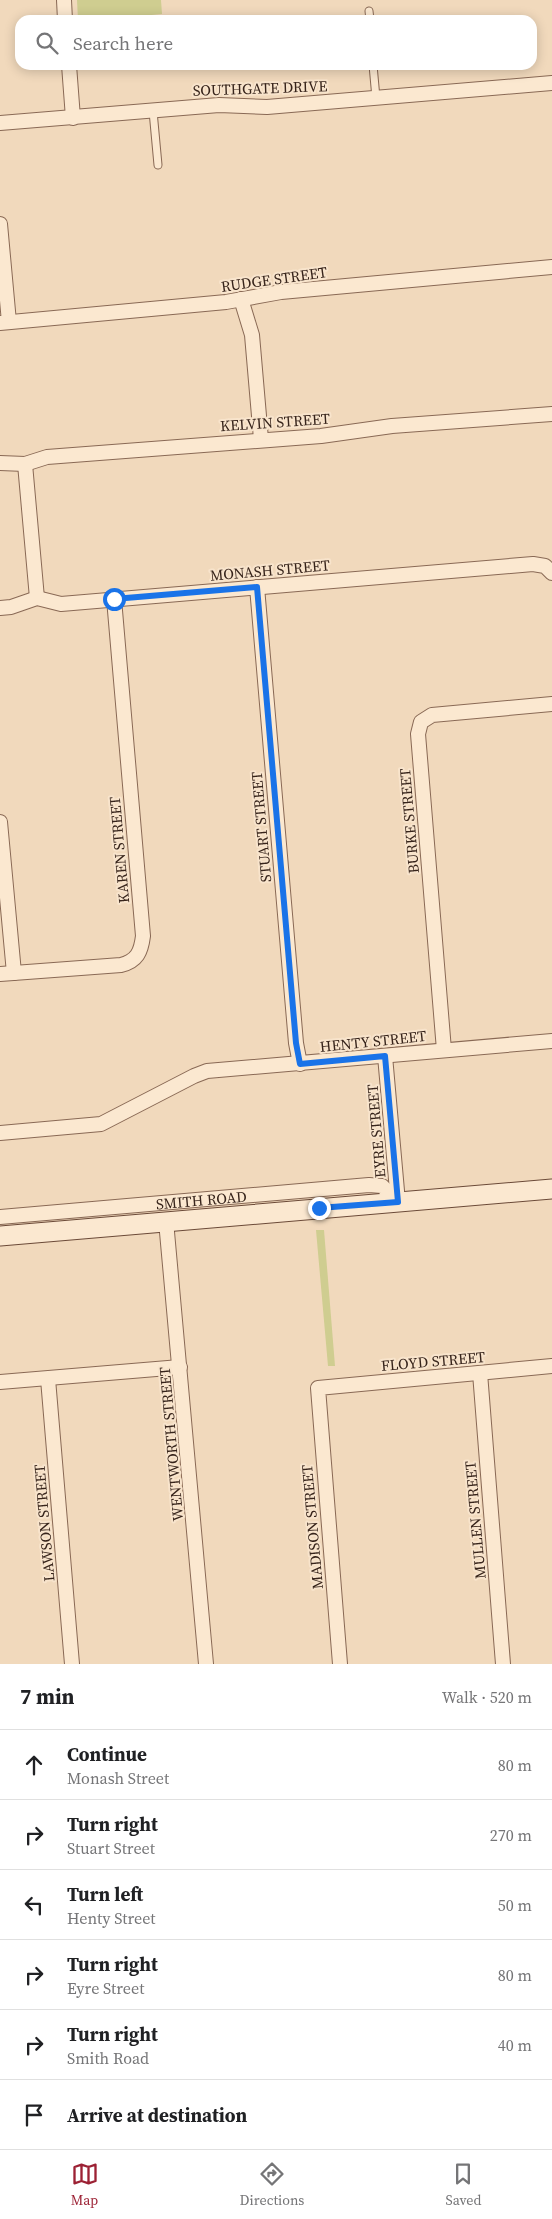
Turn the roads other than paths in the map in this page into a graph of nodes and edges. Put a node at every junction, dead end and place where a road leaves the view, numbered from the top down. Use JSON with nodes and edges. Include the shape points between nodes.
{"nodes":[{"id":1,"x":64,"y":0,"type":"edge"},
{"id":2,"x":369,"y":11,"type":"dead end"},
{"id":3,"x":65,"y":15,"type":"edge"},
{"id":4,"x":369,"y":15,"type":"edge"},
{"id":5,"x":69,"y":70,"type":"edge"},
{"id":6,"x":373,"y":70,"type":"edge"},
{"id":7,"x":552,"y":83,"type":"edge"},
{"id":8,"x":376,"y":98,"type":"junction"},
{"id":9,"x":153,"y":111,"type":"junction"},
{"id":10,"x":73,"y":118,"type":"junction"},
{"id":11,"x":0,"y":123,"type":"edge"},
{"id":12,"x":158,"y":165,"type":"dead end"},
{"id":13,"x":0,"y":224,"type":"edge"},
{"id":14,"x":552,"y":267,"type":"edge"},
{"id":15,"x":242,"y":299,"type":"junction"},
{"id":16,"x":4,"y":323,"type":"edge"},
{"id":17,"x":552,"y":414,"type":"edge"},
{"id":18,"x":261,"y":439,"type":"junction"},
{"id":19,"x":0,"y":463,"type":"edge"},
{"id":20,"x":25,"y":464,"type":"junction"},
{"id":21,"x":549,"y":570,"type":"edge"},
{"id":22,"x":257,"y":587,"type":"junction"},
{"id":23,"x":37,"y":598,"type":"junction"},
{"id":24,"x":114,"y":599,"type":"junction"},
{"id":25,"x":0,"y":608,"type":"edge"},
{"id":26,"x":552,"y":704,"type":"edge"},
{"id":27,"x":0,"y":822,"type":"edge"},
{"id":28,"x":7,"y":974,"type":"edge"},
{"id":29,"x":552,"y":1041,"type":"edge"},
{"id":30,"x":444,"y":1050,"type":"junction"},
{"id":31,"x":385,"y":1056,"type":"junction"},
{"id":32,"x":300,"y":1064,"type":"junction"},
{"id":33,"x":0,"y":1133,"type":"edge"},
{"id":34,"x":552,"y":1189,"type":"edge"},
{"id":35,"x":398,"y":1202,"type":"junction"},
{"id":36,"x":0,"y":1217,"type":"edge"},
{"id":37,"x":166,"y":1221,"type":"junction"},
{"id":38,"x":0,"y":1236,"type":"edge"},
{"id":39,"x":552,"y":1366,"type":"edge"},
{"id":40,"x":180,"y":1367,"type":"junction"},
{"id":41,"x":480,"y":1373,"type":"junction"},
{"id":42,"x":48,"y":1379,"type":"junction"},
{"id":43,"x":0,"y":1382,"type":"edge"},
{"id":44,"x":318,"y":1388,"type":"joint"},
{"id":45,"x":72,"y":1664,"type":"edge"},
{"id":46,"x":206,"y":1664,"type":"edge"},
{"id":47,"x":340,"y":1664,"type":"edge"},
{"id":48,"x":503,"y":1664,"type":"edge"}],
"edges":[{"from":1,"to":3,"type":"street"},
{"from":2,"to":4,"type":"lane"},
{"from":5,"to":10,"type":"street"},
{"from":6,"to":8,"type":"lane"},
{"from":7,"to":8,"type":"street","name":"SOUTHGATE DRIVE"},
{"from":8,"to":9,"type":"street","name":"SOUTHGATE DRIVE","via":[[266,107],[219,105]]},
{"from":9,"to":10,"type":"street","name":"SOUTHGATE DRIVE"},
{"from":9,"to":12,"type":"lane"},
{"from":10,"to":11,"type":"street","name":"SOUTHGATE DRIVE"},
{"from":13,"to":16,"type":"street"},
{"from":14,"to":15,"type":"street","name":"RUDGE STREET","via":[[280,292]]},
{"from":15,"to":16,"type":"street","name":"RUDGE STREET"},
{"from":15,"to":18,"type":"street","via":[[252,335]]},
{"from":17,"to":18,"type":"street","name":"KELVIN STREET"},
{"from":18,"to":20,"type":"street","name":"KELVIN STREET","via":[[47,458]]},
{"from":19,"to":20,"type":"street","name":"KELVIN STREET"},
{"from":20,"to":23,"type":"street"},
{"from":21,"to":22,"type":"street","name":"MONASH STREET","via":[[533,564]]},
{"from":22,"to":24,"type":"street","name":"MONASH STREET"},
{"from":22,"to":32,"type":"street","name":"STUART STREET"},
{"from":23,"to":24,"type":"street","name":"MONASH STREET","via":[[60,604]]},
{"from":23,"to":25,"type":"street"},
{"from":24,"to":28,"type":"street","name":"KAREN STREET","via":[[143,936],[141,952],[131,962],[121,965]]},
{"from":26,"to":30,"type":"street","name":"BURKE STREET","via":[[432,716],[421,722],[418,734]]},
{"from":27,"to":28,"type":"street"},
{"from":29,"to":30,"type":"street","name":"HENTY STREET"},
{"from":30,"to":31,"type":"street","name":"HENTY STREET"},
{"from":31,"to":32,"type":"street","name":"HENTY STREET"},
{"from":31,"to":35,"type":"street","name":"EYRE STREET"},
{"from":32,"to":33,"type":"street","name":"HENTY STREET","via":[[207,1071],[101,1124]]},
{"from":34,"to":35,"type":"street","name":"SMITH ROAD"},
{"from":35,"to":36,"type":"street","name":"SMITH ROAD","via":[[382,1186],[369,1185]]},
{"from":35,"to":37,"type":"street","name":"SMITH ROAD"},
{"from":37,"to":38,"type":"street","name":"SMITH ROAD"},
{"from":37,"to":40,"type":"street","name":"WENTWORTH STREET"},
{"from":39,"to":41,"type":"street","name":"FLOYD STREET"},
{"from":40,"to":42,"type":"street"},
{"from":40,"to":46,"type":"street","name":"WENTWORTH STREET"},
{"from":41,"to":44,"type":"street","name":"FLOYD STREET"},
{"from":41,"to":48,"type":"street","name":"MULLEN STREET"},
{"from":42,"to":43,"type":"street"},
{"from":42,"to":45,"type":"street","name":"LAWSON STREET"},
{"from":44,"to":47,"type":"street","name":"MADISON STREET"}]}
